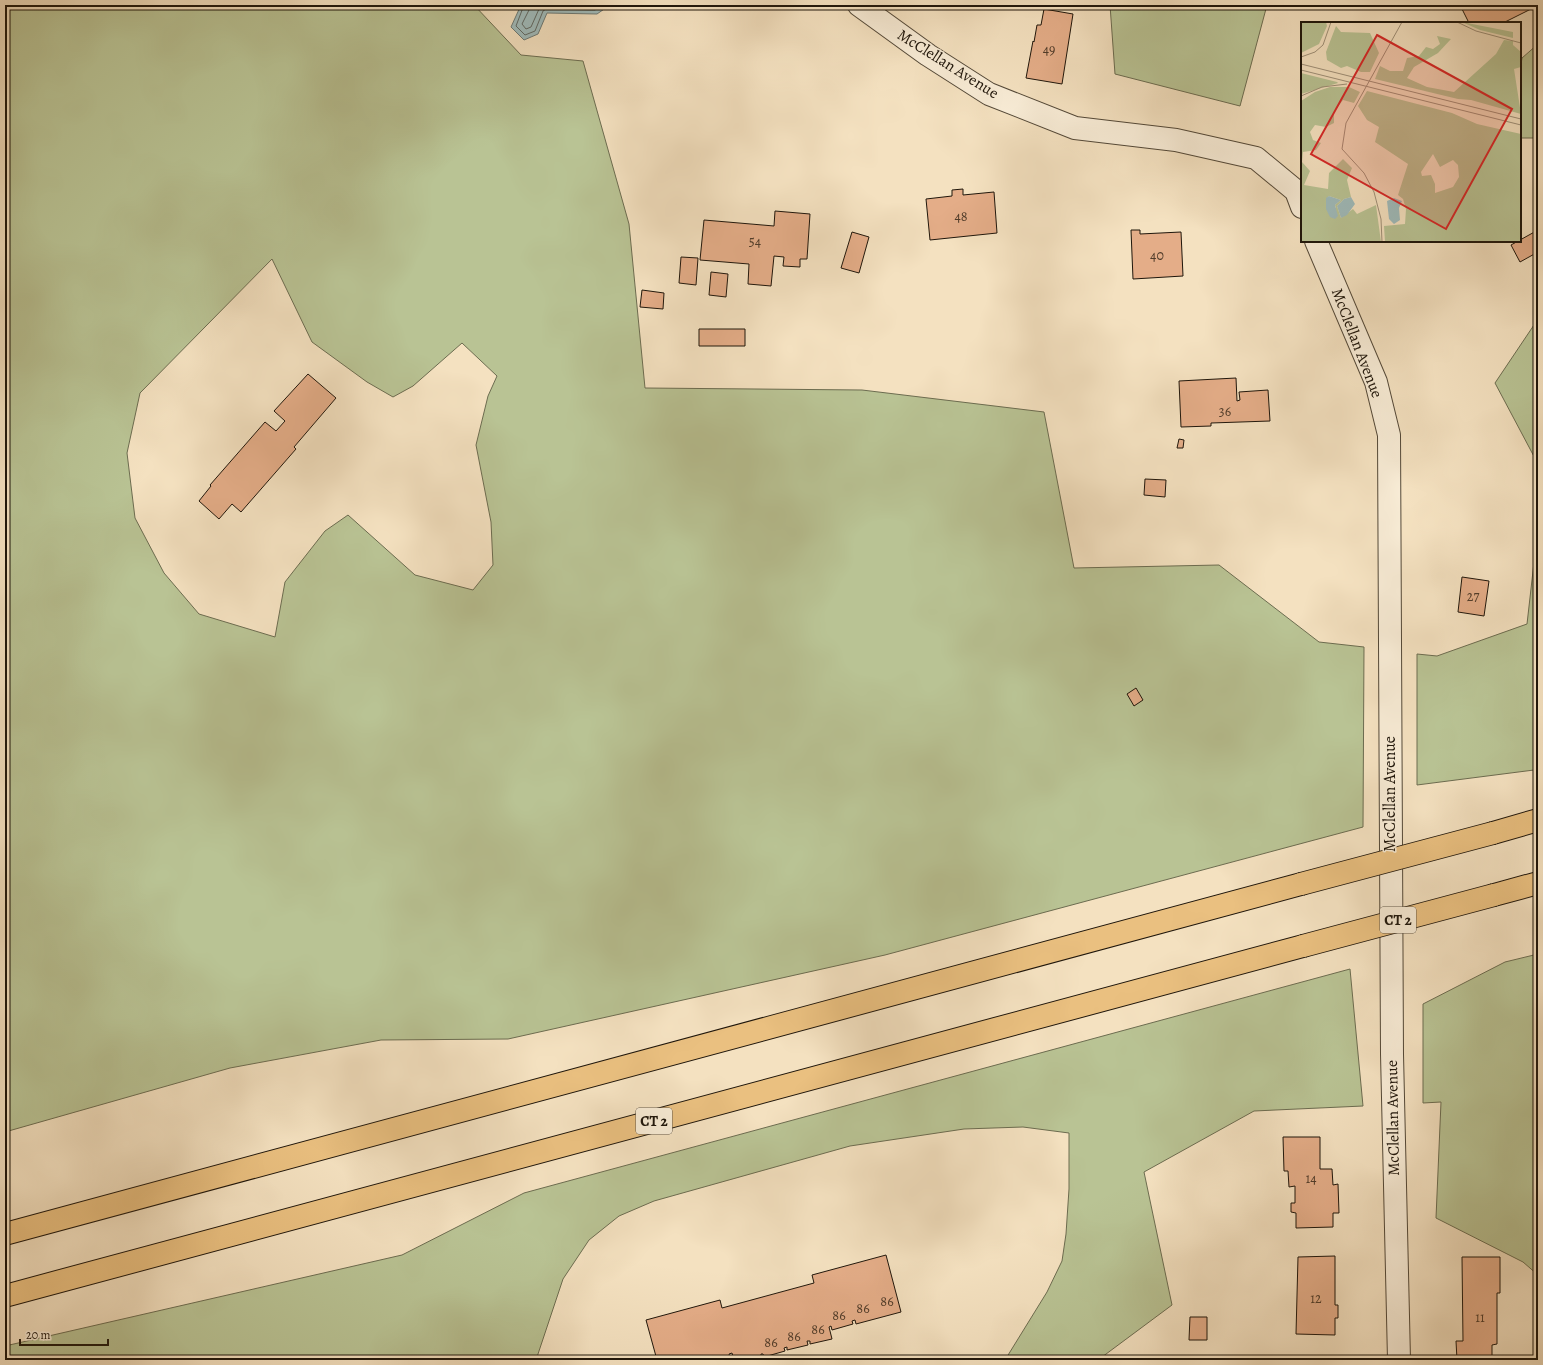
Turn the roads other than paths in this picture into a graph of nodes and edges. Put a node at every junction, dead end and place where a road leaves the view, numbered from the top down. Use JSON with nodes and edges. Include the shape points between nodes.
{"nodes":[{"id":1,"x":859,"y":5,"type":"edge"},
{"id":2,"x":1301,"y":204,"type":"edge"},
{"id":3,"x":1316,"y":242,"type":"edge"},
{"id":4,"x":1538,"y":808,"type":"edge"},
{"id":5,"x":1538,"y":820,"type":"edge"},
{"id":6,"x":1497,"y":832,"type":"junction"},
{"id":7,"x":1538,"y":883,"type":"edge"},
{"id":8,"x":5,"y":1234,"type":"edge"},
{"id":9,"x":5,"y":1296,"type":"edge"},
{"id":10,"x":1399,"y":1360,"type":"edge"}],
"edges":[{"from":1,"to":2,"type":"street","name":"McClellan Avenue","via":[[928,55],[989,94],[1075,128],[1176,140],[1256,158],[1296,191]]},
{"from":3,"to":10,"type":"street","name":"McClellan Avenue","via":[[1376,382],[1388,435],[1392,1046]]},
{"from":4,"to":6,"type":"highway"},
{"from":5,"to":6,"type":"highway"},
{"from":6,"to":8,"type":"highway","bridge":true},
{"from":7,"to":9,"type":"highway","number":"CT 2","bridge":true}]}
